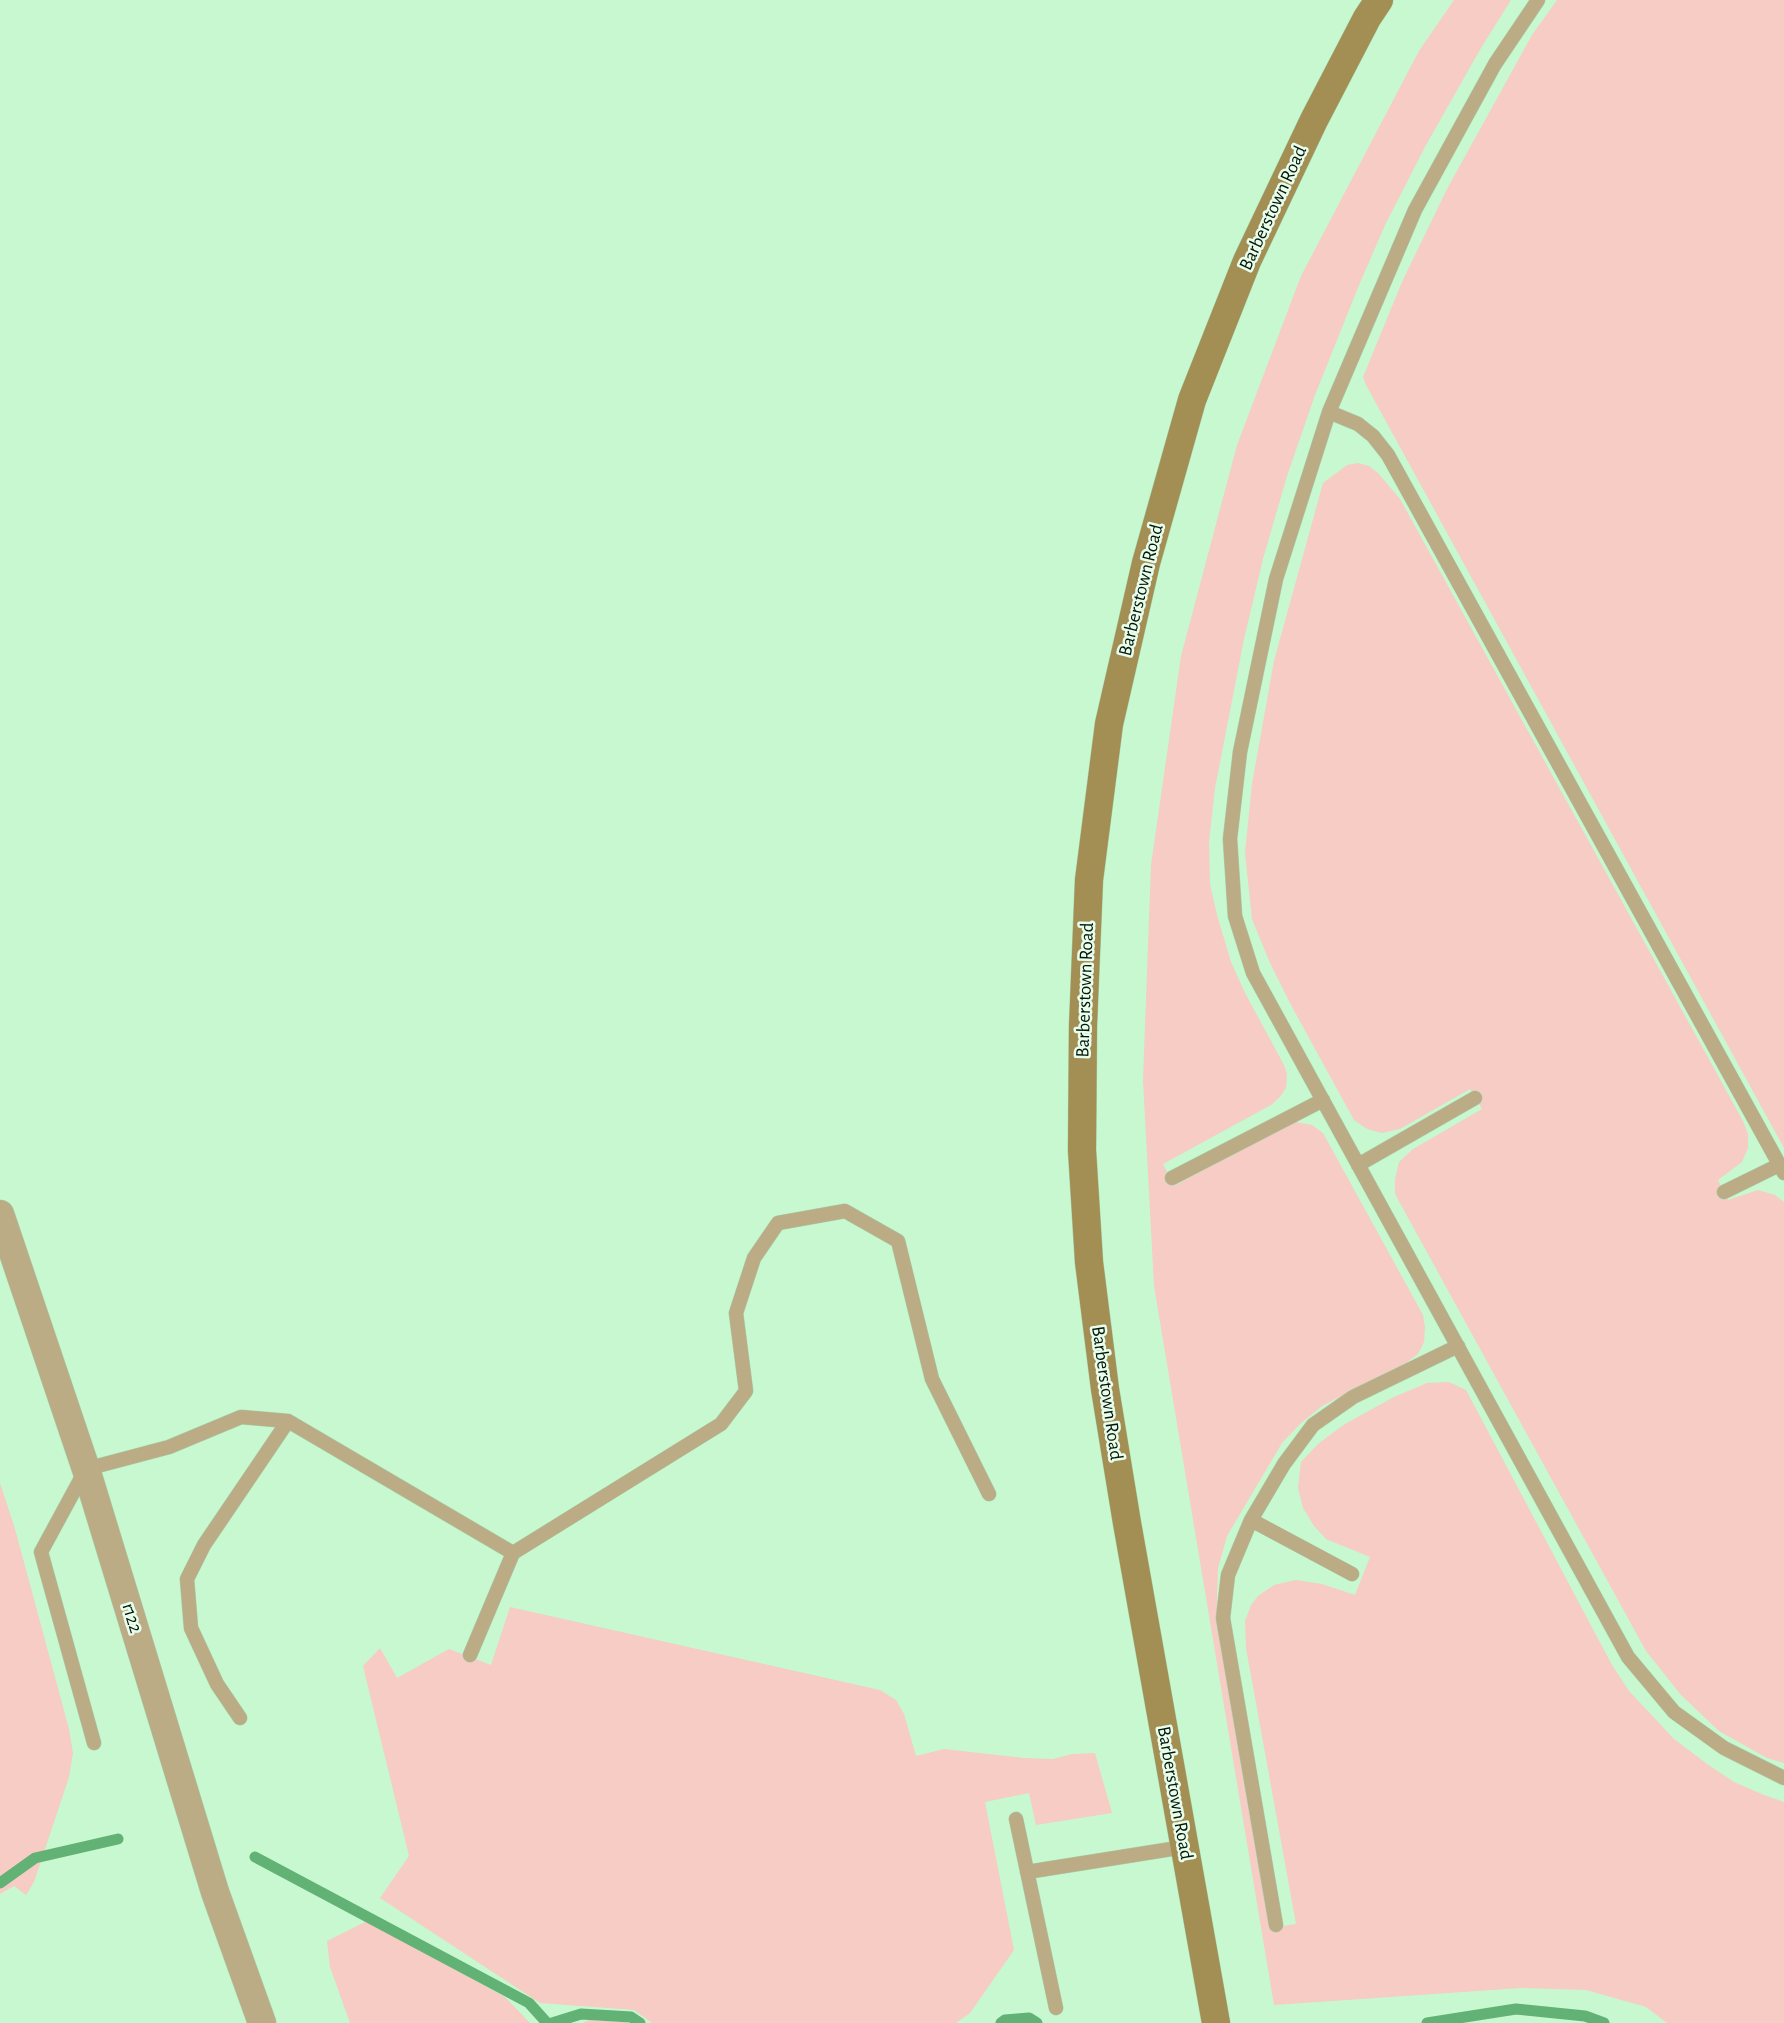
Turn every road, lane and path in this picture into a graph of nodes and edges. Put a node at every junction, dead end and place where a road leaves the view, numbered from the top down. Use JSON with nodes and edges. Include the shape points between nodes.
{"nodes":[{"id":1,"x":1379,"y":0,"type":"edge"},
{"id":2,"x":1538,"y":0,"type":"edge"},
{"id":3,"x":1329,"y":412,"type":"junction"},
{"id":4,"x":1475,"y":1098,"type":"dead end"},
{"id":5,"x":1323,"y":1100,"type":"junction"},
{"id":6,"x":1358,"y":1165,"type":"junction"},
{"id":7,"x":1782,"y":1169,"type":"edge"},
{"id":8,"x":1172,"y":1178,"type":"dead end"},
{"id":9,"x":1724,"y":1192,"type":"dead end"},
{"id":10,"x":0,"y":1214,"type":"edge"},
{"id":11,"x":1458,"y":1346,"type":"junction"},
{"id":12,"x":288,"y":1421,"type":"junction"},
{"id":13,"x":86,"y":1470,"type":"junction"},
{"id":14,"x":989,"y":1494,"type":"dead end"},
{"id":15,"x":1251,"y":1520,"type":"junction"},
{"id":16,"x":513,"y":1553,"type":"junction"},
{"id":17,"x":1352,"y":1574,"type":"dead end"},
{"id":18,"x":470,"y":1655,"type":"dead end"},
{"id":19,"x":240,"y":1718,"type":"dead end"},
{"id":20,"x":94,"y":1743,"type":"dead end"},
{"id":21,"x":1784,"y":1778,"type":"edge"},
{"id":22,"x":1016,"y":1819,"type":"dead end"},
{"id":23,"x":1184,"y":1847,"type":"junction"},
{"id":24,"x":1027,"y":1872,"type":"junction"},
{"id":25,"x":1276,"y":1926,"type":"dead end"},
{"id":26,"x":1056,"y":2008,"type":"dead end"},
{"id":27,"x":262,"y":2023,"type":"edge"},
{"id":28,"x":1216,"y":2023,"type":"edge"}],
"edges":[{"from":1,"to":23,"type":"main road","name":"Barberstown Road","via":[[1314,120],[1247,261],[1192,400],[1146,563],[1109,724],[1089,880],[1082,1140],[1089,1262],[1124,1504]]},
{"from":2,"to":3,"type":"lane","via":[[1495,64],[1415,210]]},
{"from":3,"to":5,"type":"lane","via":[[1276,579],[1240,752],[1230,839],[1235,916],[1253,973]]},
{"from":3,"to":7,"type":"lane","via":[[1358,424],[1388,455]]},
{"from":4,"to":6,"type":"lane"},
{"from":5,"to":6,"type":"lane"},
{"from":5,"to":8,"type":"lane"},
{"from":6,"to":11,"type":"lane"},
{"from":7,"to":9,"type":"lane"},
{"from":10,"to":13,"type":"street","name":"r122"},
{"from":11,"to":15,"type":"lane","via":[[1354,1397],[1313,1424],[1284,1464]]},
{"from":11,"to":21,"type":"lane","via":[[1628,1657],[1674,1712],[1724,1748]]},
{"from":12,"to":13,"type":"lane","via":[[241,1417],[169,1447]]},
{"from":12,"to":16,"type":"lane"},
{"from":12,"to":19,"type":"lane","via":[[204,1544],[187,1579],[191,1628],[217,1684]]},
{"from":13,"to":20,"type":"lane","via":[[41,1552]]},
{"from":13,"to":27,"type":"street","name":"r122","via":[[215,1892]]},
{"from":14,"to":16,"type":"lane","via":[[932,1379],[898,1241],[845,1211],[778,1223],[754,1258],[736,1312],[746,1391],[721,1424]]},
{"from":15,"to":17,"type":"lane"},
{"from":15,"to":25,"type":"lane","via":[[1228,1575],[1223,1618]]},
{"from":16,"to":18,"type":"lane"},
{"from":22,"to":24,"type":"lane"},
{"from":23,"to":24,"type":"lane"},
{"from":23,"to":28,"type":"main road","name":"Barberstown Road"},
{"from":24,"to":26,"type":"lane"}]}
